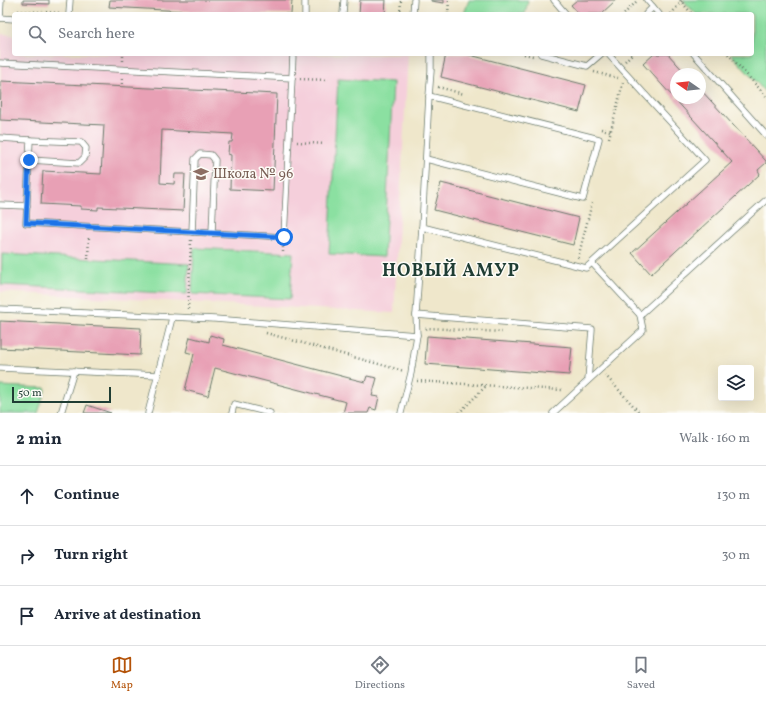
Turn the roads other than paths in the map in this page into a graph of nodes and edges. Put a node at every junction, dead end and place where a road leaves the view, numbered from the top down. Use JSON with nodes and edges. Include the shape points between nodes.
{"nodes":[{"id":1,"x":1,"y":0,"type":"edge"},
{"id":2,"x":70,"y":0,"type":"edge"},
{"id":3,"x":305,"y":0,"type":"edge"},
{"id":4,"x":344,"y":0,"type":"edge"},
{"id":5,"x":414,"y":0,"type":"edge"},
{"id":6,"x":554,"y":0,"type":"edge"},
{"id":7,"x":647,"y":0,"type":"edge"},
{"id":8,"x":653,"y":7,"type":"junction"},
{"id":9,"x":69,"y":12,"type":"edge"},
{"id":10,"x":305,"y":12,"type":"edge"},
{"id":11,"x":343,"y":12,"type":"edge"},
{"id":12,"x":413,"y":12,"type":"edge"},
{"id":13,"x":564,"y":12,"type":"edge"},
{"id":14,"x":648,"y":12,"type":"edge"},
{"id":15,"x":657,"y":12,"type":"edge"},
{"id":16,"x":0,"y":18,"type":"edge"},
{"id":17,"x":12,"y":19,"type":"edge"},
{"id":18,"x":293,"y":56,"type":"edge"},
{"id":19,"x":431,"y":56,"type":"edge"},
{"id":20,"x":549,"y":56,"type":"edge"},
{"id":21,"x":599,"y":56,"type":"edge"},
{"id":22,"x":610,"y":56,"type":"edge"},
{"id":23,"x":696,"y":56,"type":"edge"},
{"id":24,"x":0,"y":63,"type":"edge"},
{"id":25,"x":292,"y":78,"type":"junction"},
{"id":26,"x":429,"y":96,"type":"junction"},
{"id":27,"x":766,"y":135,"type":"edge"},
{"id":28,"x":0,"y":138,"type":"edge"},
{"id":29,"x":30,"y":140,"type":"junction"},
{"id":30,"x":426,"y":159,"type":"junction"},
{"id":31,"x":29,"y":160,"type":"junction"},
{"id":32,"x":766,"y":200,"type":"edge"},
{"id":33,"x":0,"y":204,"type":"edge"},
{"id":34,"x":27,"y":206,"type":"junction"},
{"id":35,"x":422,"y":227,"type":"junction"},
{"id":36,"x":192,"y":232,"type":"junction"},
{"id":37,"x":212,"y":233,"type":"junction"},
{"id":38,"x":592,"y":263,"type":"junction"},
{"id":39,"x":0,"y":309,"type":"edge"},
{"id":40,"x":416,"y":315,"type":"junction"},
{"id":41,"x":640,"y":315,"type":"junction"},
{"id":42,"x":172,"y":318,"type":"junction"},
{"id":43,"x":417,"y":335,"type":"junction"},
{"id":44,"x":0,"y":368,"type":"edge"},
{"id":45,"x":74,"y":371,"type":"junction"},
{"id":46,"x":158,"y":376,"type":"junction"},
{"id":47,"x":588,"y":380,"type":"junction"},
{"id":48,"x":61,"y":413,"type":"edge"},
{"id":49,"x":148,"y":413,"type":"edge"},
{"id":50,"x":232,"y":413,"type":"edge"},
{"id":51,"x":270,"y":413,"type":"edge"},
{"id":52,"x":401,"y":413,"type":"edge"},
{"id":53,"x":553,"y":413,"type":"edge"}],
"edges":[{"from":1,"to":16,"type":"lane"},
{"from":2,"to":9,"type":"lane"},
{"from":3,"to":10,"type":"lane"},
{"from":4,"to":11,"type":"lane"},
{"from":5,"to":12,"type":"lane"},
{"from":6,"to":13,"type":"lane"},
{"from":7,"to":8,"type":"lane"},
{"from":8,"to":14,"type":"lane"},
{"from":8,"to":15,"type":"lane"},
{"from":16,"to":17,"type":"lane"},
{"from":18,"to":25,"type":"lane"},
{"from":19,"to":26,"type":"lane"},
{"from":20,"to":21,"type":"lane","via":[[587,66]]},
{"from":22,"to":38,"type":"lane","via":[[704,160]]},
{"from":23,"to":27,"type":"lane"},
{"from":24,"to":25,"type":"lane"},
{"from":25,"to":37,"type":"lane","via":[[284,237]]},
{"from":26,"to":30,"type":"lane"},
{"from":26,"to":30,"type":"lane","via":[[599,139],[583,199]]},
{"from":28,"to":29,"type":"lane"},
{"from":29,"to":31,"type":"lane"},
{"from":29,"to":31,"type":"lane","via":[[81,142],[86,148],[85,157],[79,163]]},
{"from":30,"to":35,"type":"lane"},
{"from":31,"to":34,"type":"lane"},
{"from":32,"to":41,"type":"lane"},
{"from":33,"to":34,"type":"lane"},
{"from":34,"to":36,"type":"lane","via":[[26,223]]},
{"from":35,"to":38,"type":"lane","via":[[586,268]]},
{"from":35,"to":40,"type":"lane"},
{"from":36,"to":37,"type":"lane"},
{"from":36,"to":37,"type":"lane","via":[[195,160],[200,154],[211,155],[215,160]]},
{"from":38,"to":41,"type":"lane"},
{"from":39,"to":42,"type":"lane"},
{"from":40,"to":43,"type":"lane"},
{"from":40,"to":47,"type":"lane","via":[[592,329]]},
{"from":41,"to":47,"type":"lane","via":[[643,330]]},
{"from":42,"to":43,"type":"lane"},
{"from":42,"to":46,"type":"lane"},
{"from":43,"to":52,"type":"lane"},
{"from":44,"to":45,"type":"lane"},
{"from":45,"to":46,"type":"lane"},
{"from":45,"to":48,"type":"lane"},
{"from":46,"to":49,"type":"lane"},
{"from":47,"to":53,"type":"lane"},
{"from":50,"to":51,"type":"lane","via":[[234,404]]}]}
